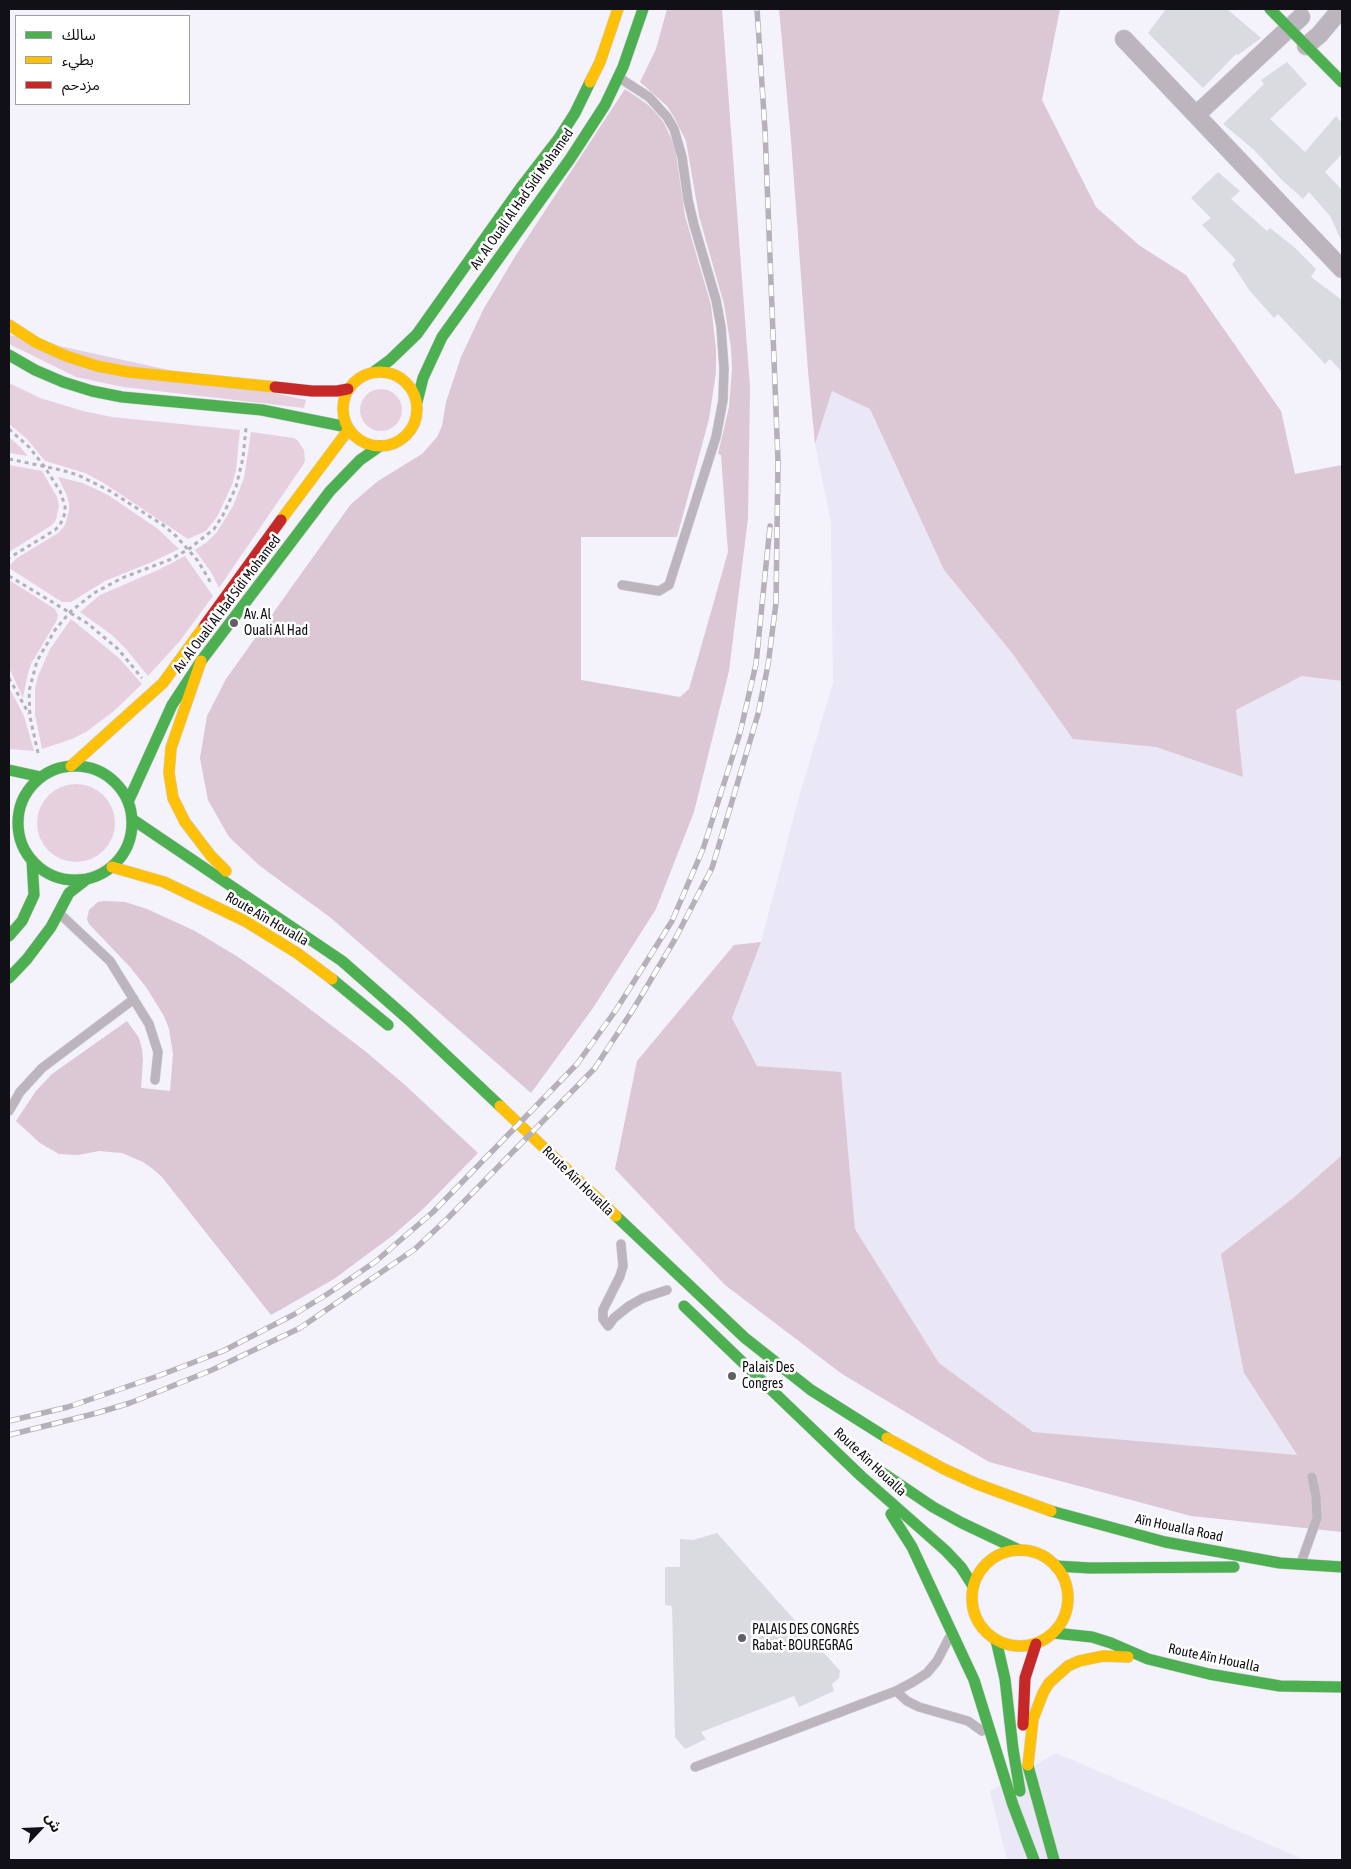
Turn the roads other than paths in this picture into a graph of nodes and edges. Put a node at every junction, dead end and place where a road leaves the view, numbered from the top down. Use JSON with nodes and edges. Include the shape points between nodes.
{"nodes":[{"id":1,"x":618,"y":9,"type":"edge"},
{"id":2,"x":643,"y":9,"type":"edge"},
{"id":3,"x":1270,"y":9,"type":"edge"},
{"id":4,"x":1341,"y":9,"type":"edge"},
{"id":5,"x":1294,"y":18,"type":"edge"},
{"id":6,"x":1124,"y":39,"type":"dead end"},
{"id":7,"x":1316,"y":41,"type":"junction"},
{"id":8,"x":618,"y":77,"type":"junction"},
{"id":9,"x":1342,"y":82,"type":"edge"},
{"id":10,"x":1196,"y":115,"type":"junction"},
{"id":11,"x":1342,"y":269,"type":"edge"},
{"id":12,"x":9,"y":325,"type":"edge"},
{"id":13,"x":9,"y":355,"type":"edge"},
{"id":14,"x":375,"y":371,"type":"junction"},
{"id":15,"x":348,"y":388,"type":"junction"},
{"id":16,"x":417,"y":402,"type":"junction"},
{"id":17,"x":348,"y":428,"type":"junction"},
{"id":18,"x":380,"y":446,"type":"junction"},
{"id":19,"x":622,"y":585,"type":"dead end"},
{"id":20,"x":201,"y":661,"type":"junction"},
{"id":21,"x":71,"y":766,"type":"junction"},
{"id":22,"x":9,"y":770,"type":"edge"},
{"id":23,"x":41,"y":777,"type":"junction"},
{"id":24,"x":128,"y":802,"type":"junction"},
{"id":25,"x":132,"y":819,"type":"junction"},
{"id":26,"x":9,"y":825,"type":"edge"},
{"id":27,"x":19,"y":833,"type":"junction"},
{"id":28,"x":32,"y":860,"type":"junction"},
{"id":29,"x":112,"y":867,"type":"junction"},
{"id":30,"x":87,"y":879,"type":"junction"},
{"id":31,"x":265,"y":908,"type":"junction"},
{"id":32,"x":58,"y":913,"type":"junction"},
{"id":33,"x":9,"y":936,"type":"edge"},
{"id":34,"x":9,"y":978,"type":"edge"},
{"id":35,"x":134,"y":999,"type":"junction"},
{"id":36,"x":397,"y":1033,"type":"dead end"},
{"id":37,"x":155,"y":1080,"type":"dead end"},
{"id":38,"x":9,"y":1111,"type":"edge"},
{"id":39,"x":618,"y":1241,"type":"joint"},
{"id":40,"x":634,"y":1257,"type":"dead end"},
{"id":41,"x":664,"y":1287,"type":"joint"},
{"id":42,"x":714,"y":1309,"type":"junction"},
{"id":43,"x":826,"y":1427,"type":"dead end"},
{"id":44,"x":867,"y":1461,"type":"dead end"},
{"id":45,"x":861,"y":1476,"type":"junction"},
{"id":46,"x":1312,"y":1477,"type":"dead end"},
{"id":47,"x":1019,"y":1550,"type":"junction"},
{"id":48,"x":1280,"y":1563,"type":"junction"},
{"id":49,"x":1300,"y":1565,"type":"junction"},
{"id":50,"x":1056,"y":1566,"type":"junction"},
{"id":51,"x":1342,"y":1567,"type":"edge"},
{"id":52,"x":973,"y":1586,"type":"junction"},
{"id":53,"x":952,"y":1631,"type":"junction"},
{"id":54,"x":1054,"y":1633,"type":"junction"},
{"id":55,"x":996,"y":1640,"type":"junction"},
{"id":56,"x":1036,"y":1644,"type":"junction"},
{"id":57,"x":1148,"y":1659,"type":"junction"},
{"id":58,"x":1342,"y":1687,"type":"edge"},
{"id":59,"x":896,"y":1691,"type":"junction"},
{"id":60,"x":994,"y":1746,"type":"junction"},
{"id":61,"x":1028,"y":1765,"type":"junction"},
{"id":62,"x":695,"y":1767,"type":"dead end"},
{"id":63,"x":1035,"y":1860,"type":"edge"},
{"id":64,"x":1054,"y":1860,"type":"edge"}],
"edges":[{"from":1,"to":14,"type":"main road","name":"Av. Al Ouali Al Had Sidi Mohamed","via":[[596,70],[559,138],[416,334]]},
{"from":2,"to":8,"type":"main road","name":"Av. Al Ouali Al Had Sidi Mohamed"},
{"from":3,"to":5,"type":"main road"},
{"from":4,"to":7,"type":"street"},
{"from":5,"to":7,"type":"main road"},
{"from":5,"to":7,"type":"main road"},
{"from":5,"to":10,"type":"street"},
{"from":6,"to":10,"type":"street"},
{"from":7,"to":9,"type":"main road"},
{"from":8,"to":16,"type":"main road","name":"Av. Al Ouali Al Had Sidi Mohamed","via":[[605,105],[570,159],[442,337],[423,378]]},
{"from":8,"to":19,"type":"lane","via":[[649,97],[674,130],[694,225],[716,300],[724,368],[723,400],[716,437],[669,585],[659,592]]},
{"from":10,"to":11,"type":"street"},
{"from":12,"to":15,"type":"main road","via":[[66,356],[128,372],[312,391]]},
{"from":13,"to":17,"type":"main road","via":[[35,370],[92,391],[122,397],[262,410]]},
{"from":14,"to":15,"type":"main road","via":[[355,380]]},
{"from":14,"to":16,"type":"main road","via":[[400,377],[411,388]]},
{"from":15,"to":17,"type":"main road","via":[[343,414]]},
{"from":16,"to":18,"type":"main road","via":[[413,427],[393,444]]},
{"from":17,"to":18,"type":"main road","via":[[357,438]]},
{"from":17,"to":21,"type":"main road","name":"Av. Al Ouali Al Had Sidi Mohamed","via":[[163,683]]},
{"from":18,"to":20,"type":"main road","name":"Av. Al Ouali Al Had Sidi Mohamed","via":[[360,460],[330,491]]},
{"from":20,"to":24,"type":"main road","name":"Av. Al Ouali Al Had Sidi Mohamed","via":[[172,705]]},
{"from":20,"to":31,"type":"main road","via":[[171,748],[169,773],[173,798],[185,822],[211,856]]},
{"from":21,"to":23,"type":"main road","via":[[55,769]]},
{"from":21,"to":24,"type":"main road","via":[[89,767],[106,774],[119,786]]},
{"from":22,"to":23,"type":"main road"},
{"from":23,"to":27,"type":"main road","via":[[22,802],[18,817]]},
{"from":24,"to":25,"type":"main road"},
{"from":25,"to":29,"type":"main road","via":[[131,837],[124,854]]},
{"from":25,"to":31,"type":"main road","name":"Route Aïn Houalla"},
{"from":26,"to":27,"type":"main road"},
{"from":27,"to":28,"type":"main road"},
{"from":28,"to":30,"type":"main road","via":[[58,878]]},
{"from":28,"to":33,"type":"main road","via":[[34,895],[22,921]]},
{"from":29,"to":30,"type":"main road"},
{"from":29,"to":36,"type":"main road","name":"Route Aïn Houalla","via":[[164,882],[245,921],[327,975]]},
{"from":30,"to":32,"type":"main road","via":[[69,893]]},
{"from":31,"to":42,"type":"main road","name":"Route Aïn Houalla","via":[[366,981]]},
{"from":32,"to":34,"type":"main road","via":[[51,927]]},
{"from":32,"to":35,"type":"lane","via":[[104,954]]},
{"from":35,"to":37,"type":"lane","via":[[156,1042]]},
{"from":35,"to":38,"type":"lane","via":[[42,1068],[20,1092]]},
{"from":39,"to":40,"type":"main road"},
{"from":39,"to":41,"type":"lane","via":[[623,1260],[620,1276],[603,1310],[603,1319],[608,1326],[629,1306]]},
{"from":41,"to":45,"type":"main road","name":"Route Aïn Houalla"},
{"from":42,"to":43,"type":"main road","via":[[766,1368]]},
{"from":42,"to":48,"type":"main road","name":"Aïn Houalla Road","via":[[811,1390],[911,1452],[977,1484],[1038,1508],[1105,1527],[1165,1542]]},
{"from":44,"to":47,"type":"main road","via":[[933,1507]]},
{"from":45,"to":52,"type":"main road","name":"Route Aïn Houalla","via":[[946,1551]]},
{"from":45,"to":53,"type":"main road","via":[[905,1535]]},
{"from":46,"to":49,"type":"lane","via":[[1317,1518]]},
{"from":47,"to":50,"type":"main road","via":[[1039,1554]]},
{"from":47,"to":52,"type":"main road","via":[[1008,1551],[990,1560]]},
{"from":48,"to":49,"type":"main road","name":"Aïn Houalla Road"},
{"from":48,"to":50,"type":"main road","via":[[1214,1567]]},
{"from":49,"to":51,"type":"main road","name":"Aïn Houalla Road"},
{"from":50,"to":54,"type":"main road","via":[[1066,1584],[1068,1605]]},
{"from":52,"to":55,"type":"main road","via":[[975,1617]]},
{"from":53,"to":59,"type":"lane","via":[[927,1673]]},
{"from":53,"to":60,"type":"main road","via":[[974,1680]]},
{"from":54,"to":56,"type":"main road"},
{"from":54,"to":57,"type":"main road","name":"Route Aïn Houalla","via":[[1092,1637]]},
{"from":55,"to":56,"type":"main road","via":[[1016,1646]]},
{"from":55,"to":63,"type":"main road","via":[[1005,1679],[1019,1787]]},
{"from":56,"to":61,"type":"main road","via":[[1023,1696]]},
{"from":57,"to":58,"type":"main road","name":"Route Aïn Houalla","via":[[1280,1686]]},
{"from":57,"to":61,"type":"main road","via":[[1091,1658],[1058,1674],[1049,1683],[1038,1705],[1030,1735]]},
{"from":59,"to":60,"type":"lane","via":[[919,1707],[979,1727]]},
{"from":59,"to":62,"type":"lane"},
{"from":60,"to":63,"type":"main road"},
{"from":61,"to":64,"type":"main road"}]}
